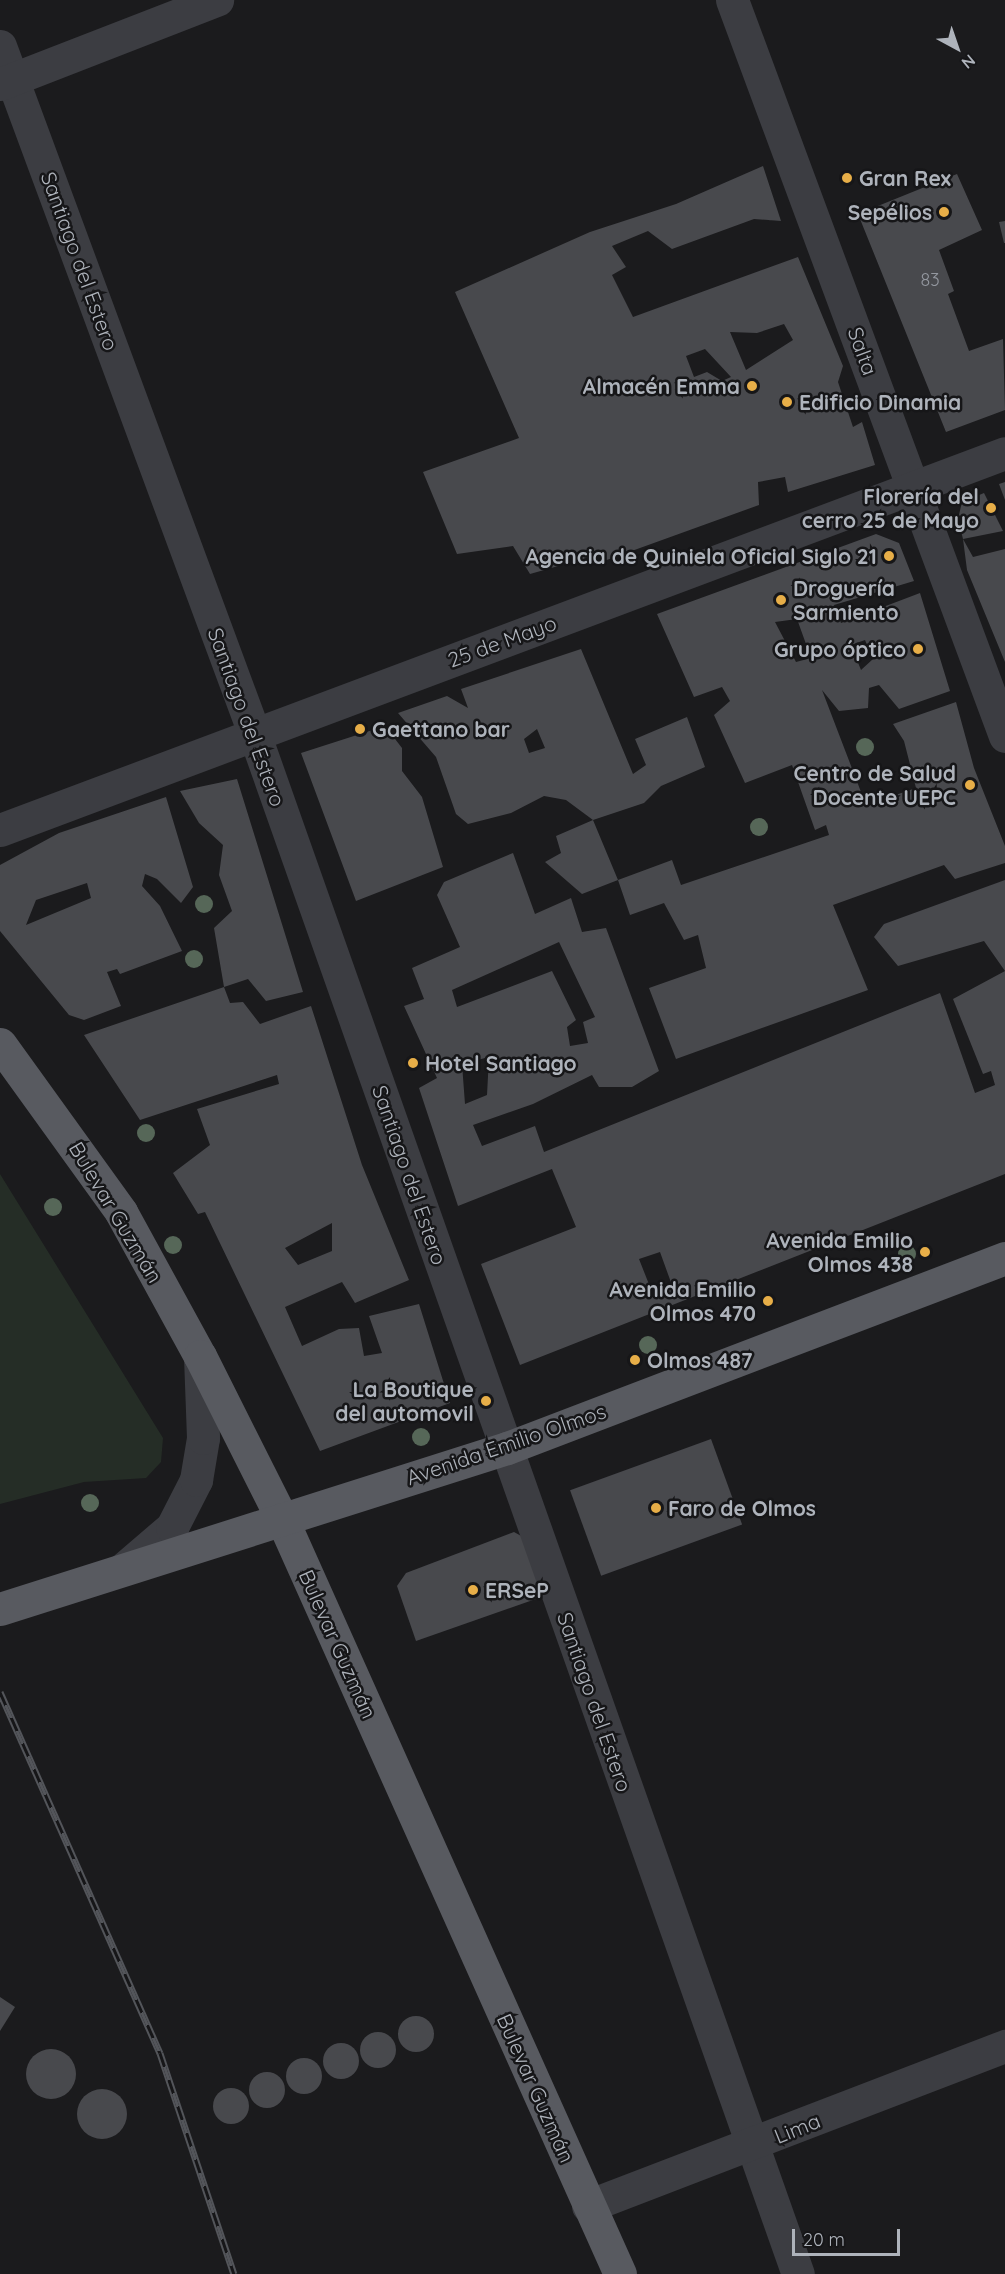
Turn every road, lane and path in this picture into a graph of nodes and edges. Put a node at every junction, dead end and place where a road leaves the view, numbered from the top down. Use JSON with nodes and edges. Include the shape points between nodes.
{"nodes":[{"id":1,"x":217,"y":0,"type":"edge"},
{"id":2,"x":732,"y":0,"type":"edge"},
{"id":3,"x":0,"y":46,"type":"edge"},
{"id":4,"x":7,"y":82,"type":"edge"},
{"id":5,"x":1005,"y":453,"type":"edge"},
{"id":6,"x":914,"y":488,"type":"junction"},
{"id":7,"x":254,"y":733,"type":"junction"},
{"id":8,"x":1005,"y":736,"type":"edge"},
{"id":9,"x":0,"y":830,"type":"edge"},
{"id":10,"x":0,"y":1044,"type":"edge"},
{"id":11,"x":1005,"y":1258,"type":"edge"},
{"id":12,"x":200,"y":1356,"type":"junction"},
{"id":13,"x":507,"y":1448,"type":"junction"},
{"id":14,"x":282,"y":1519,"type":"junction"},
{"id":15,"x":123,"y":1569,"type":"junction"},
{"id":16,"x":0,"y":1609,"type":"edge"},
{"id":17,"x":1005,"y":2046,"type":"edge"},
{"id":18,"x":750,"y":2146,"type":"junction"},
{"id":19,"x":588,"y":2206,"type":"junction"},
{"id":20,"x":620,"y":2274,"type":"edge"},
{"id":21,"x":798,"y":2274,"type":"edge"}],
"edges":[{"from":1,"to":4,"type":"street"},
{"from":2,"to":6,"type":"street","name":"Salta"},
{"from":3,"to":4,"type":"street","name":"Santiago del Estero"},
{"from":4,"to":7,"type":"street","name":"Santiago del Estero"},
{"from":5,"to":6,"type":"street","name":"25 de Mayo"},
{"from":6,"to":7,"type":"street","name":"25 de Mayo"},
{"from":6,"to":8,"type":"street","name":"Salta"},
{"from":7,"to":9,"type":"street","name":"25 de Mayo"},
{"from":7,"to":13,"type":"street","name":"Santiago del Estero"},
{"from":10,"to":12,"type":"main road","name":"Bulevar Guzmán","via":[[121,1212]]},
{"from":11,"to":13,"type":"main road","name":"Avenida Emilio Olmos"},
{"from":12,"to":14,"type":"main road","name":"Bulevar Guzmán"},
{"from":12,"to":15,"type":"street","via":[[202,1438],[196,1480],[172,1527]]},
{"from":13,"to":14,"type":"main road","name":"Avenida Emilio Olmos"},
{"from":13,"to":18,"type":"street","name":"Santiago del Estero"},
{"from":14,"to":15,"type":"main road","name":"Avenida Emilio Olmos"},
{"from":14,"to":19,"type":"main road","name":"Bulevar Guzmán"},
{"from":15,"to":16,"type":"main road","name":"Avenida Emilio Olmos"},
{"from":17,"to":18,"type":"street","name":"Lima"},
{"from":18,"to":19,"type":"street","name":"Lima"},
{"from":18,"to":21,"type":"street","name":"Santiago del Estero"},
{"from":19,"to":20,"type":"main road","name":"Bulevar Guzmán"}]}
